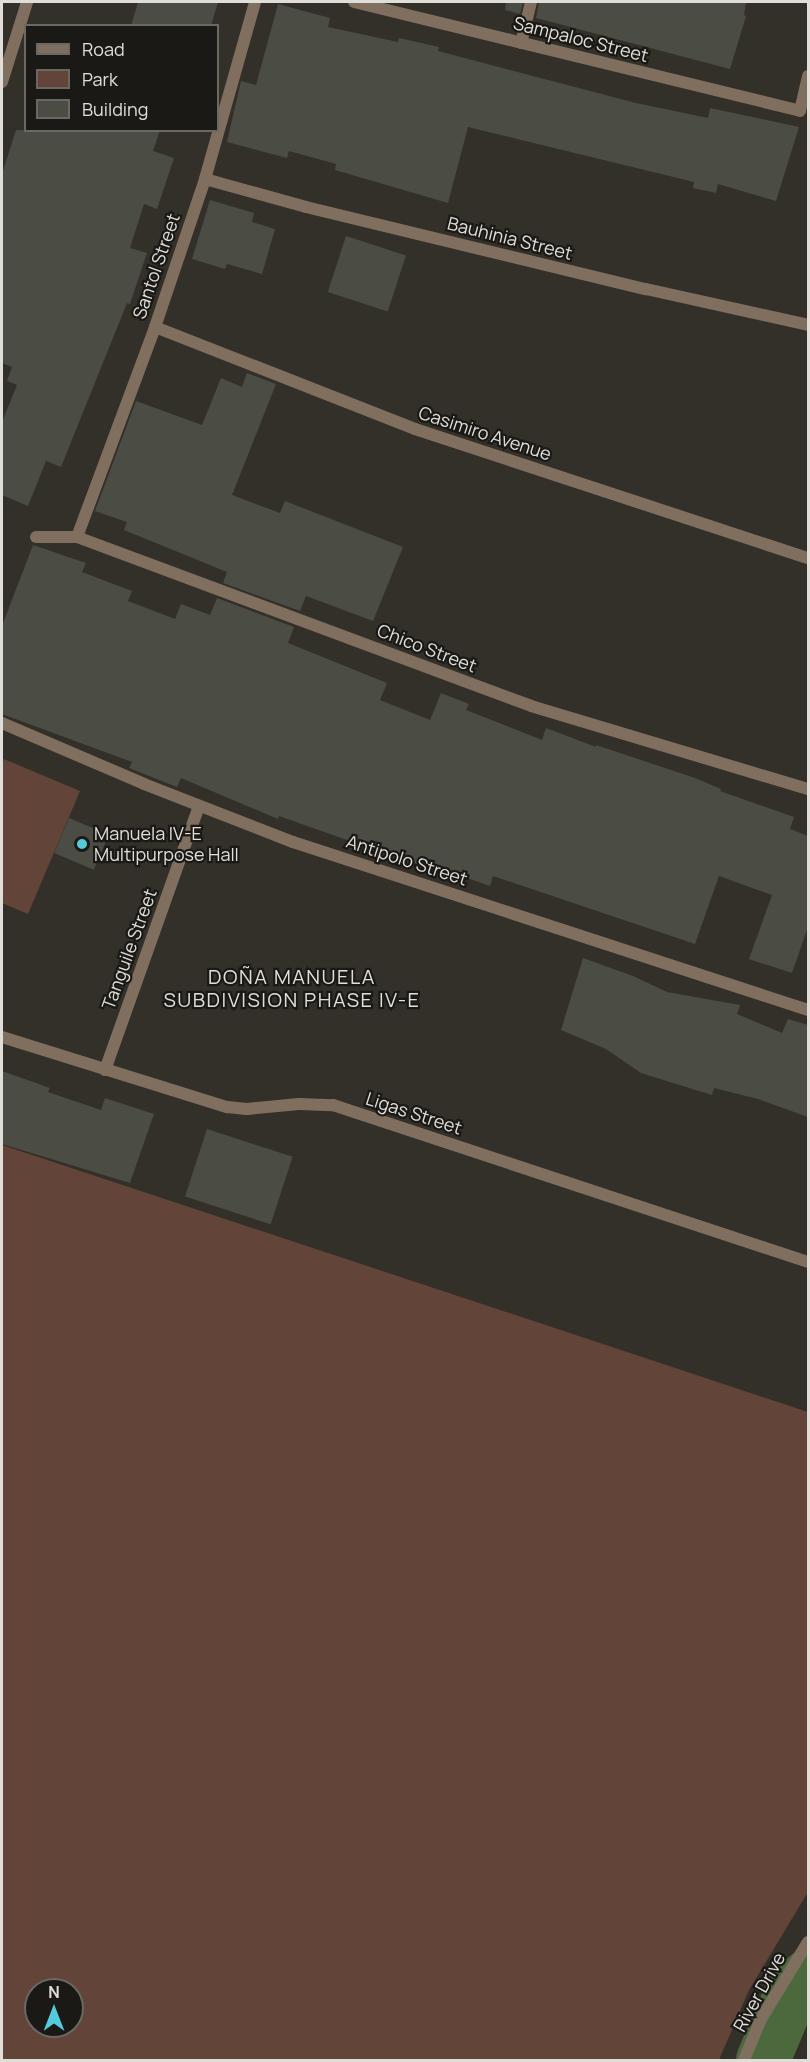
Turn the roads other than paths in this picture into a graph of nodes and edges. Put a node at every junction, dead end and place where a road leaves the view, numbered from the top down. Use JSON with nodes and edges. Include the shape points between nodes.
{"nodes":[{"id":1,"x":27,"y":2,"type":"edge"},
{"id":2,"x":255,"y":2,"type":"edge"},
{"id":3,"x":354,"y":2,"type":"edge"},
{"id":4,"x":531,"y":2,"type":"edge"},
{"id":5,"x":373,"y":4,"type":"edge"},
{"id":6,"x":521,"y":43,"type":"junction"},
{"id":7,"x":808,"y":76,"type":"edge"},
{"id":8,"x":2,"y":82,"type":"edge"},
{"id":9,"x":219,"y":129,"type":"edge"},
{"id":10,"x":218,"y":132,"type":"edge"},
{"id":11,"x":205,"y":179,"type":"junction"},
{"id":12,"x":808,"y":325,"type":"edge"},
{"id":13,"x":155,"y":327,"type":"junction"},
{"id":14,"x":36,"y":537,"type":"dead end"},
{"id":15,"x":77,"y":537,"type":"junction"},
{"id":16,"x":808,"y":558,"type":"edge"},
{"id":17,"x":2,"y":723,"type":"edge"},
{"id":18,"x":808,"y":789,"type":"edge"},
{"id":19,"x":199,"y":806,"type":"junction"},
{"id":20,"x":808,"y":1010,"type":"edge"},
{"id":21,"x":2,"y":1037,"type":"edge"},
{"id":22,"x":105,"y":1070,"type":"junction"},
{"id":23,"x":808,"y":1262,"type":"edge"},
{"id":24,"x":808,"y":1942,"type":"edge"},
{"id":25,"x":744,"y":2061,"type":"edge"}],
"edges":[{"from":1,"to":8,"type":"street"},
{"from":2,"to":9,"type":"street","name":"Santol Street"},
{"from":3,"to":5,"type":"street","name":"Sampaloc Street"},
{"from":4,"to":6,"type":"street"},
{"from":5,"to":6,"type":"street","name":"Sampaloc Street"},
{"from":6,"to":7,"type":"street","name":"Sampaloc Street","via":[[800,111]]},
{"from":10,"to":11,"type":"street","name":"Santol Street"},
{"from":11,"to":12,"type":"street","name":"Bauhinia Street","via":[[612,281]]},
{"from":11,"to":13,"type":"street","name":"Santol Street"},
{"from":13,"to":15,"type":"street","name":"Santol Street"},
{"from":13,"to":16,"type":"street","name":"Casimiro Avenue","via":[[415,429]]},
{"from":14,"to":15,"type":"street","name":"Chico Street"},
{"from":15,"to":18,"type":"street","name":"Chico Street","via":[[531,706]]},
{"from":17,"to":19,"type":"street","name":"Antipolo Street"},
{"from":19,"to":20,"type":"street","name":"Antipolo Street","via":[[293,842]]},
{"from":19,"to":22,"type":"street","name":"Tanguile Street"},
{"from":21,"to":22,"type":"street","name":"Ligas Street"},
{"from":22,"to":23,"type":"street","name":"Ligas Street","via":[[227,1107],[333,1106]]},
{"from":24,"to":25,"type":"street","name":"River Drive","via":[[761,2019]]}]}
